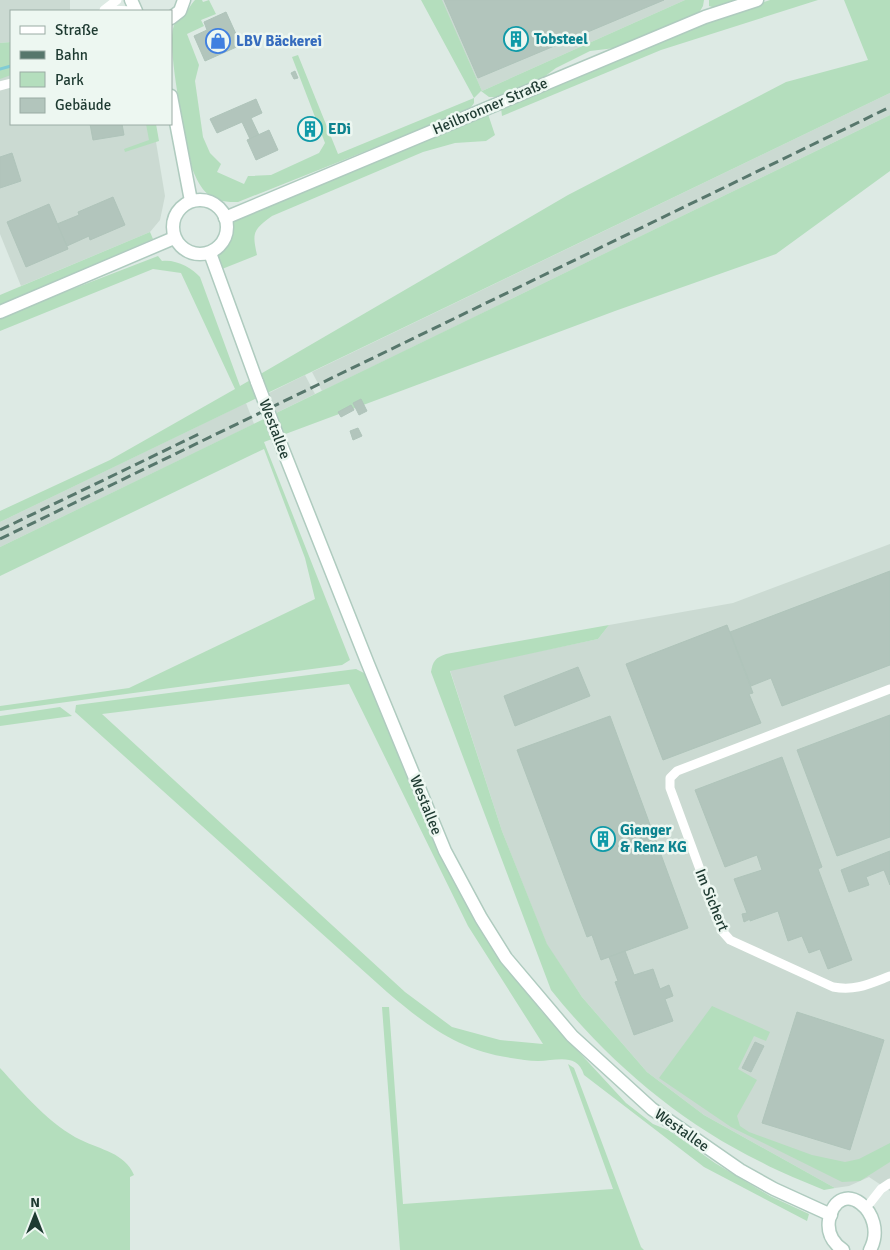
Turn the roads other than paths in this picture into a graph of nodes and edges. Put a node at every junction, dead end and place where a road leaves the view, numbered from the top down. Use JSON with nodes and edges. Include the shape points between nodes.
{"nodes":[{"id":1,"x":118,"y":0,"type":"edge"},
{"id":2,"x":184,"y":0,"type":"edge"},
{"id":3,"x":757,"y":0,"type":"edge"},
{"id":4,"x":104,"y":10,"type":"edge"},
{"id":5,"x":172,"y":17,"type":"edge"},
{"id":6,"x":172,"y":101,"type":"edge"},
{"id":7,"x":191,"y":201,"type":"junction"},
{"id":8,"x":225,"y":218,"type":"junction"},
{"id":9,"x":174,"y":238,"type":"junction"},
{"id":10,"x":210,"y":252,"type":"junction"},
{"id":11,"x":0,"y":312,"type":"edge"},
{"id":12,"x":890,"y":689,"type":"edge"},
{"id":13,"x":890,"y":976,"type":"edge"},
{"id":14,"x":890,"y":1183,"type":"edge"},
{"id":15,"x":870,"y":1202,"type":"junction"},
{"id":16,"x":831,"y":1215,"type":"junction"},
{"id":17,"x":886,"y":1239,"type":"edge"},
{"id":18,"x":838,"y":1249,"type":"edge"},
{"id":19,"x":870,"y":1250,"type":"edge"}],
"edges":[{"from":1,"to":4,"type":"street"},
{"from":2,"to":5,"type":"main road","via":[[180,11]]},
{"from":3,"to":8,"type":"main road","name":"Heilbronner Straße","via":[[705,17]]},
{"from":6,"to":7,"type":"main road"},
{"from":7,"to":8,"type":"main road","via":[[211,203]]},
{"from":7,"to":9,"type":"main road","via":[[175,216]]},
{"from":8,"to":10,"type":"main road","via":[[227,229],[224,239]]},
{"from":9,"to":10,"type":"main road","via":[[190,253]]},
{"from":9,"to":11,"type":"main road"},
{"from":10,"to":16,"type":"main road","name":"Westallee","bridge":true,"via":[[276,432],[444,851],[506,958],[572,1036],[652,1109],[740,1170]]},
{"from":12,"to":13,"type":"street","name":"Im Sichert","via":[[676,771],[670,778],[670,788],[723,932],[730,940],[846,990]]},
{"from":14,"to":15,"type":"street"},
{"from":15,"to":16,"type":"main road","via":[[857,1198],[848,1200]]},
{"from":15,"to":17,"type":"main road","via":[[880,1211]]},
{"from":16,"to":18,"type":"main road","via":[[828,1228]]},
{"from":17,"to":19,"type":"main road"}]}
